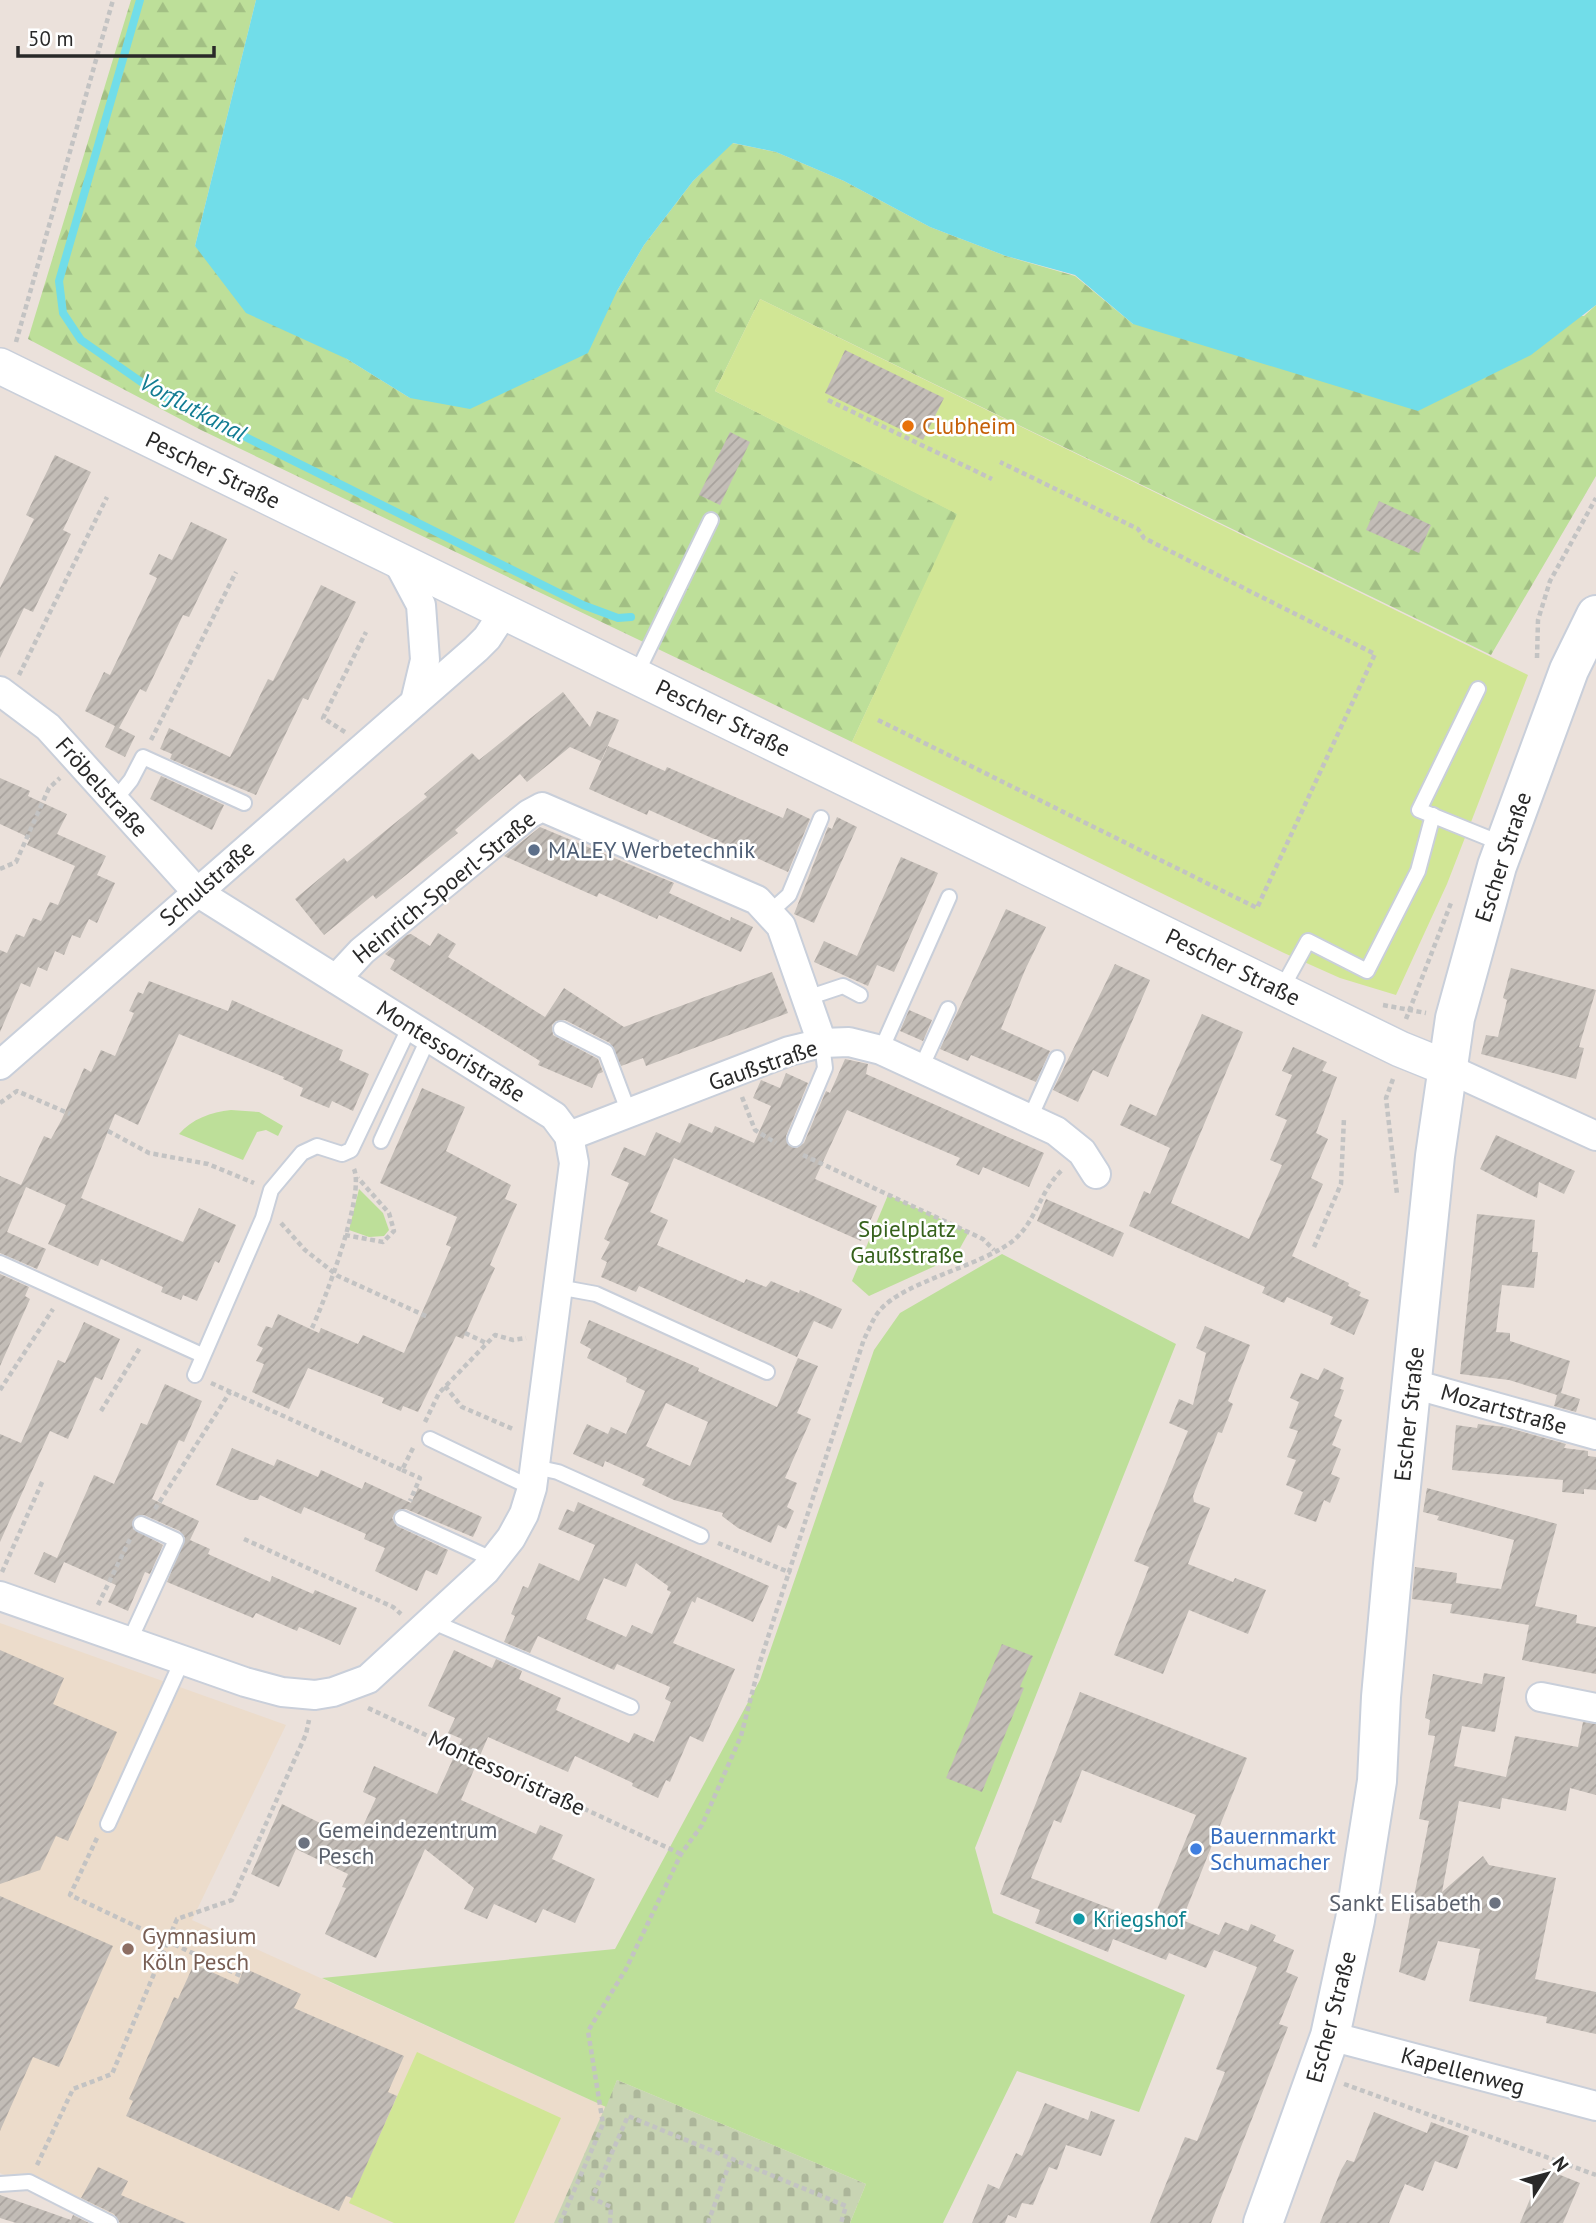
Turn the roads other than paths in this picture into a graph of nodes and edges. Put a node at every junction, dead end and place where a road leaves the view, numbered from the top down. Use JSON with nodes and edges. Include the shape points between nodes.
{"nodes":[{"id":1,"x":8,"y":355,"type":"edge"},
{"id":2,"x":711,"y":520,"type":"dead end"},
{"id":3,"x":397,"y":560,"type":"junction"},
{"id":4,"x":504,"y":612,"type":"junction"},
{"id":5,"x":1596,"y":615,"type":"edge"},
{"id":6,"x":636,"y":676,"type":"junction"},
{"id":7,"x":1478,"y":689,"type":"dead end"},
{"id":8,"x":4,"y":693,"type":"edge"},
{"id":9,"x":415,"y":702,"type":"junction"},
{"id":10,"x":114,"y":801,"type":"junction"},
{"id":11,"x":244,"y":803,"type":"dead end"},
{"id":12,"x":1433,"y":815,"type":"junction"},
{"id":13,"x":821,"y":818,"type":"dead end"},
{"id":14,"x":1504,"y":845,"type":"junction"},
{"id":15,"x":197,"y":892,"type":"junction"},
{"id":16,"x":948,"y":897,"type":"dead end"},
{"id":17,"x":770,"y":912,"type":"junction"},
{"id":18,"x":336,"y":979,"type":"junction"},
{"id":19,"x":1281,"y":991,"type":"junction"},
{"id":20,"x":860,"y":995,"type":"dead end"},
{"id":21,"x":807,"y":998,"type":"junction"},
{"id":22,"x":948,"y":1009,"type":"dead end"},
{"id":23,"x":561,"y":1029,"type":"dead end"},
{"id":24,"x":420,"y":1032,"type":"junction"},
{"id":25,"x":822,"y":1043,"type":"junction"},
{"id":26,"x":881,"y":1050,"type":"junction"},
{"id":27,"x":1057,"y":1058,"type":"dead end"},
{"id":28,"x":0,"y":1065,"type":"edge"},
{"id":29,"x":921,"y":1068,"type":"junction"},
{"id":30,"x":1447,"y":1068,"type":"junction"},
{"id":31,"x":629,"y":1113,"type":"junction"},
{"id":32,"x":1030,"y":1118,"type":"junction"},
{"id":33,"x":569,"y":1136,"type":"junction"},
{"id":34,"x":1596,"y":1136,"type":"edge"},
{"id":35,"x":381,"y":1142,"type":"dead end"},
{"id":36,"x":791,"y":1145,"type":"road end"},
{"id":37,"x":1089,"y":1163,"type":"road end"},
{"id":38,"x":0,"y":1263,"type":"edge"},
{"id":39,"x":558,"y":1287,"type":"junction"},
{"id":40,"x":202,"y":1355,"type":"junction"},
{"id":41,"x":767,"y":1372,"type":"dead end"},
{"id":42,"x":195,"y":1375,"type":"road end"},
{"id":43,"x":1413,"y":1384,"type":"junction"},
{"id":44,"x":1596,"y":1435,"type":"edge"},
{"id":45,"x":424,"y":1437,"type":"road end"},
{"id":46,"x":535,"y":1465,"type":"junction"},
{"id":47,"x":402,"y":1518,"type":"road end"},
{"id":48,"x":141,"y":1524,"type":"dead end"},
{"id":49,"x":701,"y":1536,"type":"road end"},
{"id":50,"x":494,"y":1560,"type":"junction"},
{"id":51,"x":0,"y":1596,"type":"edge"},
{"id":52,"x":426,"y":1626,"type":"junction"},
{"id":53,"x":129,"y":1642,"type":"junction"},
{"id":54,"x":182,"y":1661,"type":"junction"},
{"id":55,"x":1541,"y":1697,"type":"dead end"},
{"id":56,"x":631,"y":1707,"type":"dead end"},
{"id":57,"x":1596,"y":1708,"type":"edge"},
{"id":58,"x":108,"y":1824,"type":"road end"},
{"id":59,"x":1330,"y":2036,"type":"junction"},
{"id":60,"x":1596,"y":2106,"type":"edge"},
{"id":61,"x":0,"y":2184,"type":"edge"},
{"id":62,"x":110,"y":2223,"type":"edge"},
{"id":63,"x":1263,"y":2223,"type":"edge"}],
"edges":[{"from":1,"to":3,"type":"street","name":"Pescher Straße"},
{"from":2,"to":6,"type":"lane"},
{"from":3,"to":4,"type":"street","name":"Pescher Straße"},
{"from":3,"to":9,"type":"street","via":[[421,605],[425,660]]},
{"from":4,"to":6,"type":"street","name":"Pescher Straße"},
{"from":4,"to":9,"type":"street","name":"Schulstraße","via":[[487,638]]},
{"from":5,"to":14,"type":"main road","name":"Escher Straße","via":[[1569,670]]},
{"from":6,"to":19,"type":"street","name":"Pescher Straße"},
{"from":7,"to":12,"type":"lane","via":[[1419,810]]},
{"from":8,"to":10,"type":"street","name":"Fröbelstraße","via":[[48,727]]},
{"from":9,"to":15,"type":"street","name":"Schulstraße"},
{"from":10,"to":11,"type":"lane","via":[[143,757]]},
{"from":10,"to":15,"type":"street","name":"Fröbelstraße"},
{"from":12,"to":14,"type":"lane"},
{"from":12,"to":19,"type":"lane","via":[[1418,871],[1367,971],[1308,941]]},
{"from":13,"to":17,"type":"lane","via":[[789,895]]},
{"from":14,"to":30,"type":"main road","name":"Escher Straße","via":[[1455,1018]]},
{"from":15,"to":18,"type":"street","name":"Montessoristraße"},
{"from":15,"to":28,"type":"street","name":"Schulstraße"},
{"from":16,"to":26,"type":"lane"},
{"from":17,"to":18,"type":"street","name":"Heinrich-Spoerl-Straße","via":[[757,900],[542,807],[362,951]]},
{"from":17,"to":21,"type":"street","name":"Heinrich-Spoerl-Straße","via":[[781,926]]},
{"from":18,"to":24,"type":"street","name":"Montessoristraße"},
{"from":19,"to":30,"type":"street","name":"Pescher Straße"},
{"from":20,"to":21,"type":"lane","via":[[843,986]]},
{"from":21,"to":25,"type":"street","name":"Heinrich-Spoerl-Straße"},
{"from":22,"to":29,"type":"lane"},
{"from":23,"to":31,"type":"lane","via":[[606,1052]]},
{"from":24,"to":33,"type":"street","name":"Montessoristraße","via":[[554,1116]]},
{"from":24,"to":35,"type":"lane"},
{"from":24,"to":40,"type":"lane","via":[[347,1152],[317,1146],[302,1153],[270,1196]]},
{"from":25,"to":26,"type":"street","name":"Gaußstraße","via":[[849,1042]]},
{"from":25,"to":31,"type":"street","name":"Gaußstraße","via":[[789,1051]]},
{"from":25,"to":36,"type":"lane","via":[[825,1068]]},
{"from":26,"to":29,"type":"street","name":"Gaußstraße"},
{"from":27,"to":32,"type":"lane"},
{"from":29,"to":32,"type":"street","name":"Gaußstraße"},
{"from":30,"to":34,"type":"street"},
{"from":30,"to":43,"type":"main road","name":"Escher Straße"},
{"from":31,"to":33,"type":"street","name":"Gaußstraße"},
{"from":32,"to":37,"type":"street","name":"Gaußstraße","via":[[1056,1130]]},
{"from":33,"to":39,"type":"street","via":[[574,1163]]},
{"from":38,"to":40,"type":"lane"},
{"from":39,"to":41,"type":"lane","via":[[596,1294]]},
{"from":39,"to":46,"type":"street"},
{"from":40,"to":42,"type":"lane"},
{"from":43,"to":44,"type":"street","name":"Mozartstraße"},
{"from":43,"to":59,"type":"main road","name":"Escher Straße","via":[[1383,1664],[1377,1781],[1355,1920]]},
{"from":45,"to":46,"type":"lane"},
{"from":46,"to":49,"type":"lane"},
{"from":46,"to":50,"type":"street","via":[[524,1514]]},
{"from":47,"to":50,"type":"lane"},
{"from":48,"to":53,"type":"lane","via":[[176,1540]]},
{"from":50,"to":52,"type":"street"},
{"from":51,"to":53,"type":"street"},
{"from":52,"to":54,"type":"street","via":[[368,1679],[324,1693],[282,1692]]},
{"from":52,"to":56,"type":"lane"},
{"from":53,"to":54,"type":"street"},
{"from":54,"to":58,"type":"lane"},
{"from":55,"to":57,"type":"street"},
{"from":59,"to":60,"type":"street","name":"Kapellenweg"},
{"from":59,"to":63,"type":"main road","name":"Escher Straße"},
{"from":61,"to":62,"type":"lane","via":[[29,2182]]}]}
